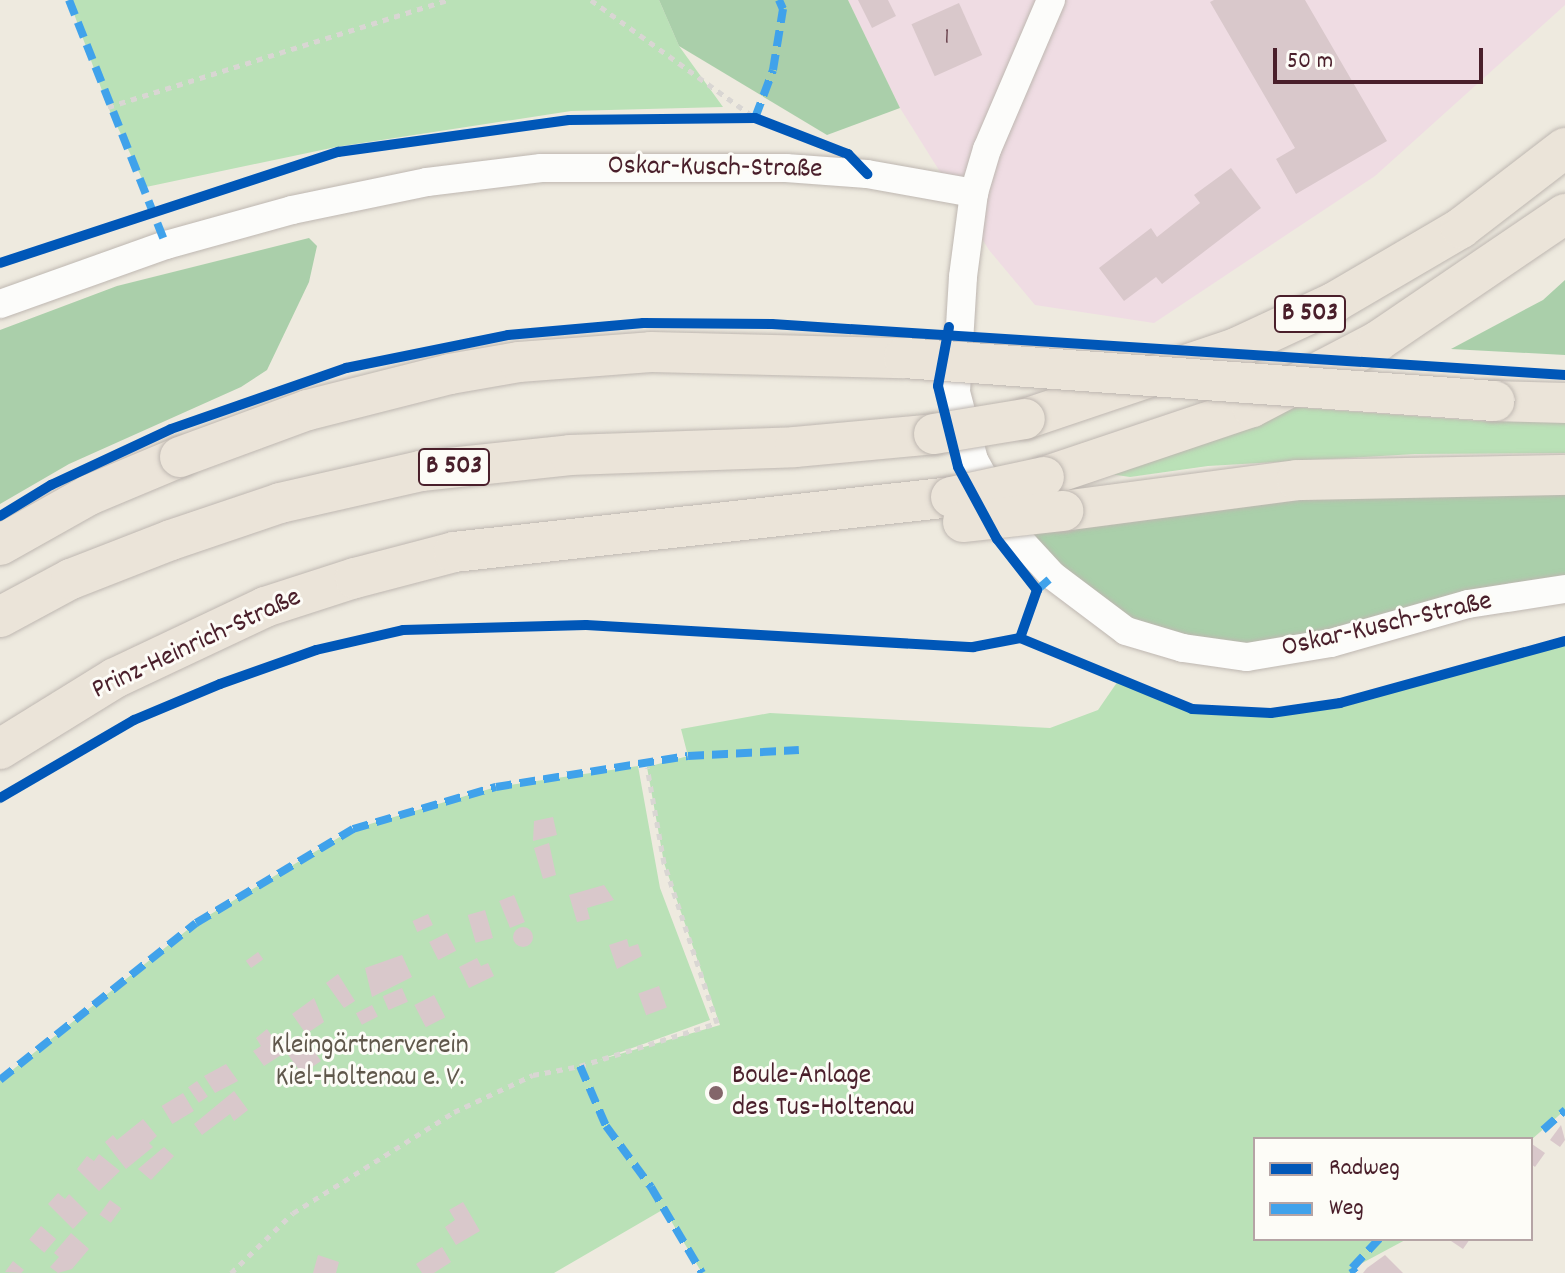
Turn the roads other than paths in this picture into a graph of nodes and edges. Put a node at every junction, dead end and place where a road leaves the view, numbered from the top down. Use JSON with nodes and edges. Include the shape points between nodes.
{"nodes":[{"id":1,"x":1051,"y":0,"type":"edge"},
{"id":2,"x":1565,"y":148,"type":"edge"},
{"id":3,"x":974,"y":193,"type":"junction"},
{"id":4,"x":1565,"y":214,"type":"edge"},
{"id":5,"x":0,"y":304,"type":"edge"},
{"id":6,"x":1565,"y":403,"type":"edge"},
{"id":7,"x":1565,"y":475,"type":"edge"},
{"id":8,"x":1053,"y":494,"type":"junction"},
{"id":9,"x":0,"y":545,"type":"edge"},
{"id":10,"x":1565,"y":589,"type":"edge"},
{"id":11,"x":0,"y":617,"type":"edge"},
{"id":12,"x":0,"y":749,"type":"edge"}],
"edges":[{"from":1,"to":3,"type":"street","via":[[1002,112]]},
{"from":2,"to":11,"type":"highway","number":"B 503","bridge":true,"via":[[1461,228],[1335,302],[1236,348],[1025,419],[795,447],[570,455],[421,471],[280,503],[171,540],[71,579]]},
{"from":3,"to":5,"type":"street","name":"Oskar-Kusch-Straße","via":[[867,174],[786,168],[648,165],[526,170],[427,182],[292,210],[166,245]]},
{"from":3,"to":10,"type":"street","name":"Oskar-Kusch-Straße","via":[[956,392],[974,460],[1017,537],[1053,576],[1126,631],[1183,648],[1247,657],[1331,643],[1468,604]]},
{"from":4,"to":8,"type":"highway","number":"B 503","via":[[1378,341],[1252,407]]},
{"from":6,"to":9,"type":"highway","bridge":true,"via":[[904,358],[651,352],[519,362],[308,410],[89,495]]},
{"from":7,"to":8,"type":"highway","via":[[1297,480]]},
{"from":8,"to":12,"type":"highway","name":"Prinz-Heinrich-Straße","number":"B 503","bridge":true,"via":[[957,509],[689,525],[454,552],[265,607],[115,678]]}]}
